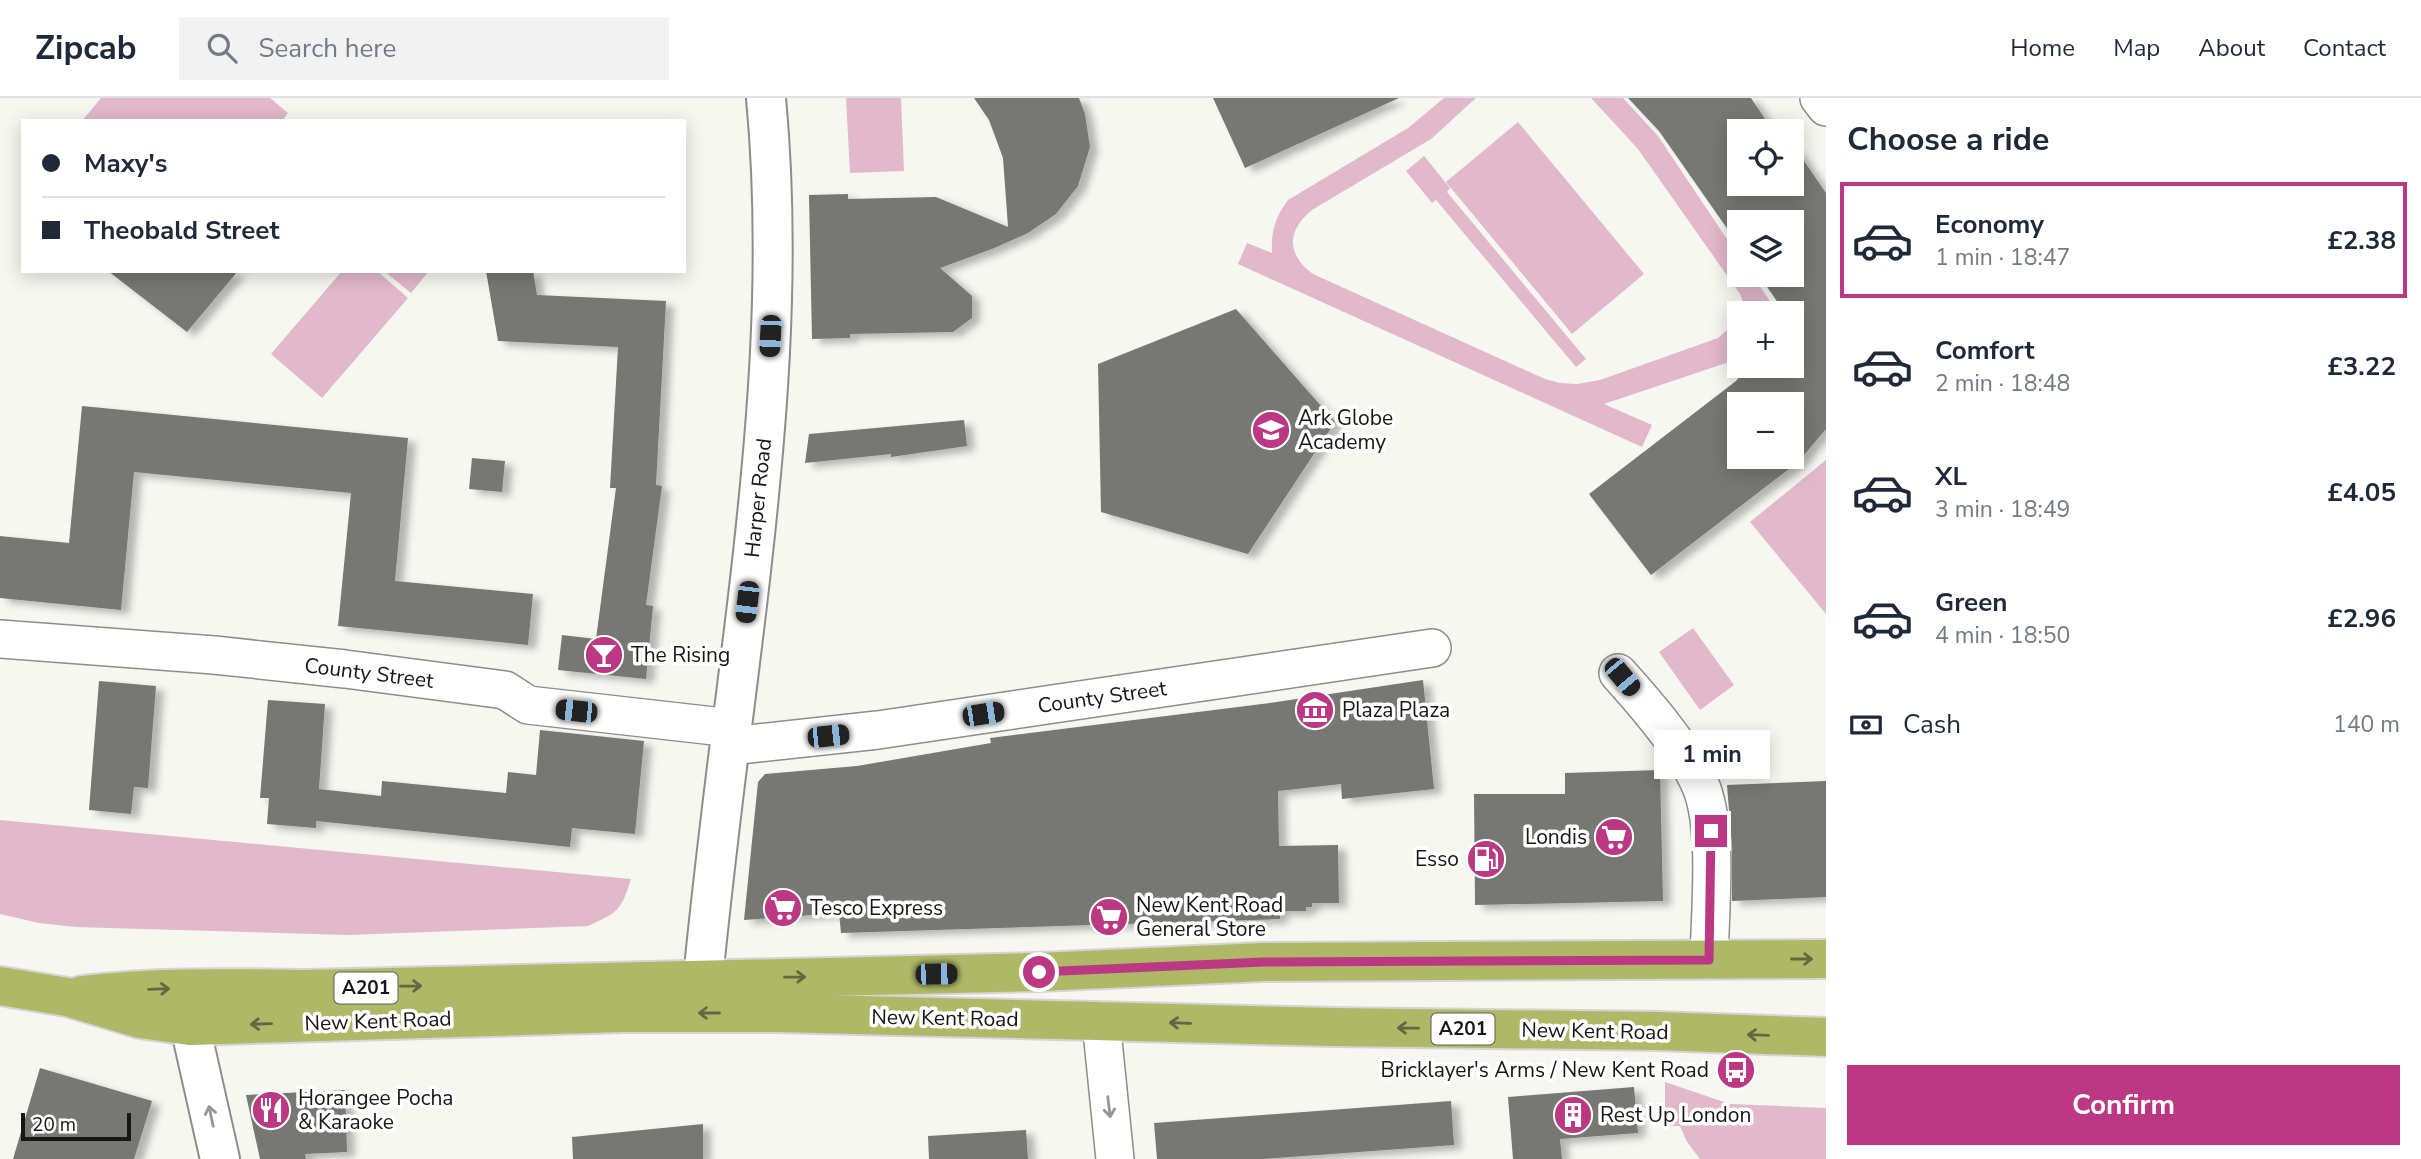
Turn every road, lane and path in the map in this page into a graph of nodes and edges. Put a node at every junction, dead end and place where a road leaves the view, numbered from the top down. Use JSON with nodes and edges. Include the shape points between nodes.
{"nodes":[{"id":1,"x":766,"y":98,"type":"edge"},
{"id":2,"x":1819,"y":98,"type":"edge"},
{"id":3,"x":1826,"y":107,"type":"edge"},
{"id":4,"x":0,"y":639,"type":"edge"},
{"id":5,"x":1432,"y":648,"type":"dead end"},
{"id":6,"x":1618,"y":673,"type":"dead end"},
{"id":7,"x":731,"y":737,"type":"junction"},
{"id":8,"x":1826,"y":959,"type":"edge"},
{"id":9,"x":1709,"y":960,"type":"junction"},
{"id":10,"x":702,"y":979,"type":"junction"},
{"id":11,"x":0,"y":986,"type":"edge"},
{"id":12,"x":67,"y":998,"type":"junction"},
{"id":13,"x":1101,"y":1021,"type":"junction"},
{"id":14,"x":190,"y":1026,"type":"junction"},
{"id":15,"x":1826,"y":1037,"type":"edge"},
{"id":16,"x":220,"y":1159,"type":"edge"},
{"id":17,"x":1115,"y":1159,"type":"edge"}],
"edges":[{"from":1,"to":7,"type":"main road","name":"Harper Road","via":[[773,203],[766,427]]},
{"from":2,"to":3,"type":"street"},
{"from":4,"to":7,"type":"street","name":"County Street","via":[[214,654],[505,690],[528,705]]},
{"from":5,"to":7,"type":"street","name":"County Street","via":[[878,730]]},
{"from":6,"to":9,"type":"street","via":[[1685,757],[1702,790],[1711,831]]},
{"from":7,"to":10,"type":"main road","name":"Harper Road"},
{"from":9,"to":8,"type":"highway","name":"New Kent Road","number":"A201","one_way":true},
{"from":10,"to":9,"type":"highway","name":"New Kent Road","number":"A201","one_way":true,"via":[[1253,962]]},
{"from":12,"to":10,"type":"highway","name":"New Kent Road","number":"A201","one_way":true,"via":[[123,990]]},
{"from":11,"to":12,"type":"highway","name":"New Kent Road","number":"A201"},
{"from":12,"to":14,"type":"highway","name":"New Kent Road","number":"A201","via":[[140,1020]]},
{"from":13,"to":14,"type":"highway","name":"New Kent Road","number":"A201","one_way":true,"via":[[623,1013]]},
{"from":15,"to":13,"type":"highway","name":"New Kent Road","number":"A201","one_way":true},
{"from":13,"to":17,"type":"street","one_way":true},
{"from":16,"to":14,"type":"main road","one_way":true}]}
